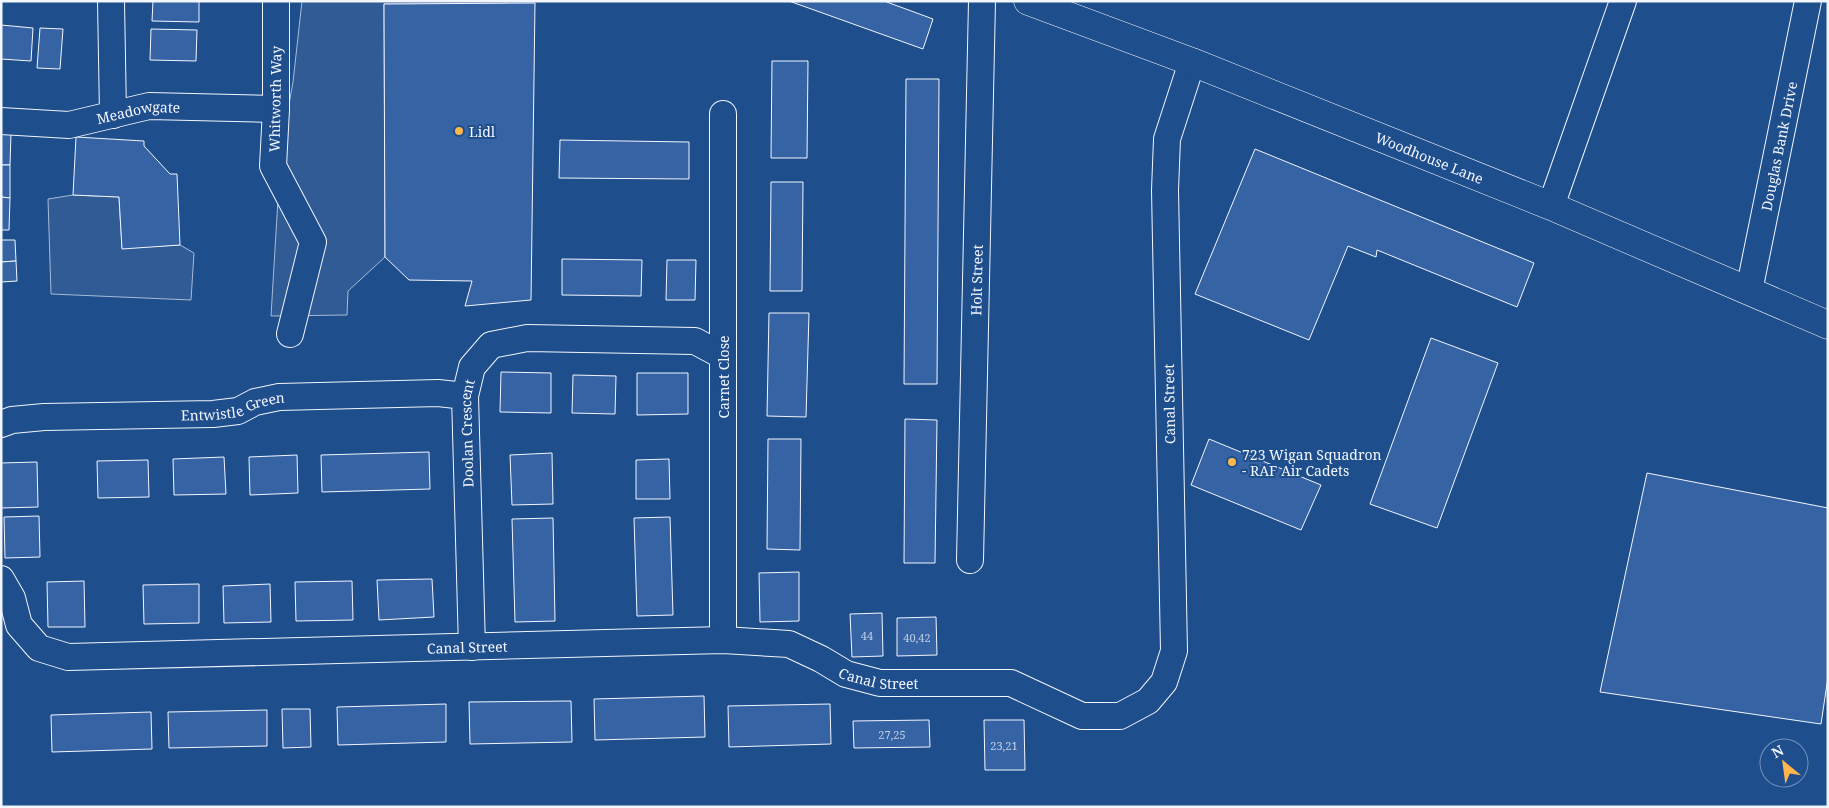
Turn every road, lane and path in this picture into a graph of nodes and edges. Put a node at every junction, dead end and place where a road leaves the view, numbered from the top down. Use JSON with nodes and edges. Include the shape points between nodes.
{"nodes":[{"id":1,"x":111,"y":1,"type":"edge"},
{"id":2,"x":276,"y":1,"type":"edge"},
{"id":3,"x":982,"y":1,"type":"edge"},
{"id":4,"x":1028,"y":1,"type":"edge"},
{"id":5,"x":1623,"y":1,"type":"edge"},
{"id":6,"x":1808,"y":1,"type":"edge"},
{"id":7,"x":1192,"y":62,"type":"junction"},
{"id":8,"x":276,"y":109,"type":"junction"},
{"id":9,"x":723,"y":114,"type":"dead end"},
{"id":10,"x":113,"y":115,"type":"junction"},
{"id":11,"x":1,"y":122,"type":"edge"},
{"id":12,"x":1551,"y":206,"type":"junction"},
{"id":13,"x":1749,"y":291,"type":"junction"},
{"id":14,"x":1828,"y":325,"type":"edge"},
{"id":15,"x":290,"y":334,"type":"dead end"},
{"id":16,"x":723,"y":356,"type":"junction"},
{"id":17,"x":465,"y":396,"type":"junction"},
{"id":18,"x":1,"y":424,"type":"edge"},
{"id":19,"x":970,"y":560,"type":"dead end"},
{"id":20,"x":1,"y":579,"type":"edge"},
{"id":21,"x":723,"y":640,"type":"junction"},
{"id":22,"x":472,"y":647,"type":"junction"}],
"edges":[{"from":1,"to":10,"type":"street"},
{"from":2,"to":8,"type":"street","name":"Whitworth Way"},
{"from":3,"to":19,"type":"street","name":"Holt Street"},
{"from":4,"to":7,"type":"main road","name":"Woodhouse Lane"},
{"from":5,"to":12,"type":"street"},
{"from":6,"to":13,"type":"street","name":"Douglas Bank Drive"},
{"from":7,"to":12,"type":"main road","name":"Woodhouse Lane"},
{"from":7,"to":21,"type":"street","name":"Canal Street","via":[[1167,139],[1166,156],[1174,651],[1164,682],[1148,701],[1120,716],[1082,716],[1011,682],[880,683],[846,674],[789,644]]},
{"from":8,"to":10,"type":"street","name":"Meadowgate","via":[[150,106]]},
{"from":8,"to":15,"type":"street","name":"Whitworth Way","via":[[273,166],[313,242]]},
{"from":9,"to":16,"type":"street","name":"Carnet Close"},
{"from":10,"to":11,"type":"street","name":"Meadowgate","via":[[69,125]]},
{"from":12,"to":13,"type":"main road","name":"Woodhouse Lane"},
{"from":13,"to":14,"type":"main road","name":"Woodhouse Lane"},
{"from":16,"to":17,"type":"street","name":"Doolan Crescent","via":[[695,341],[527,338],[491,345],[472,367]]},
{"from":16,"to":21,"type":"street","name":"Carnet Close"},
{"from":17,"to":18,"type":"street","name":"Entwistle Green","via":[[438,393],[279,397],[255,402],[238,411],[213,414],[44,417]]},
{"from":17,"to":22,"type":"street","name":"Doolan Crescent"},
{"from":20,"to":22,"type":"street","name":"Canal Street","via":[[12,598],[19,625],[40,648],[68,657]]},
{"from":21,"to":22,"type":"street","name":"Canal Street"}]}
